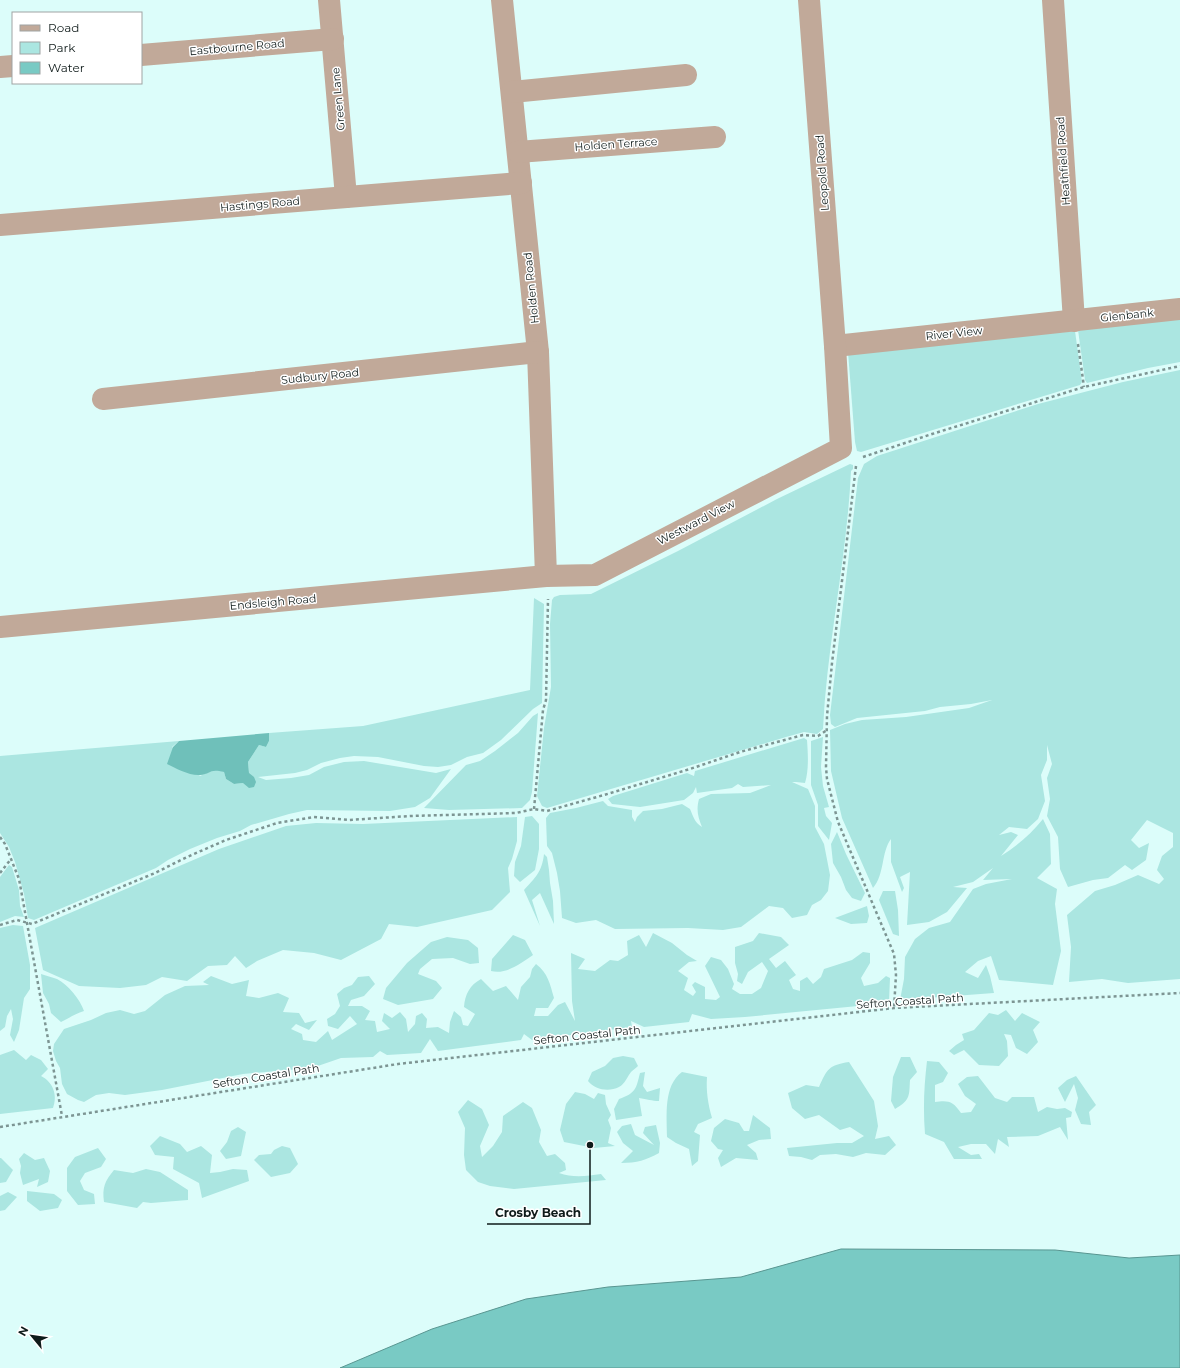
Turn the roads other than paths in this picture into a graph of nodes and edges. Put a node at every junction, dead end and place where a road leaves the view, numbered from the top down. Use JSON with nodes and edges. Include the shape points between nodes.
{"nodes":[{"id":1,"x":329,"y":0,"type":"edge"},
{"id":2,"x":502,"y":0,"type":"edge"},
{"id":3,"x":808,"y":0,"type":"edge"},
{"id":4,"x":1052,"y":0,"type":"edge"},
{"id":5,"x":333,"y":40,"type":"junction"},
{"id":6,"x":142,"y":55,"type":"edge"},
{"id":7,"x":12,"y":66,"type":"edge"},
{"id":8,"x":0,"y":67,"type":"edge"},
{"id":9,"x":686,"y":75,"type":"dead end"},
{"id":10,"x":512,"y":92,"type":"junction"},
{"id":11,"x":715,"y":137,"type":"dead end"},
{"id":12,"x":518,"y":152,"type":"junction"},
{"id":13,"x":521,"y":183,"type":"junction"},
{"id":14,"x":346,"y":197,"type":"junction"},
{"id":15,"x":0,"y":225,"type":"edge"},
{"id":16,"x":1180,"y":309,"type":"edge"},
{"id":17,"x":1074,"y":321,"type":"junction"},
{"id":18,"x":835,"y":346,"type":"junction"},
{"id":19,"x":538,"y":352,"type":"junction"},
{"id":20,"x":103,"y":399,"type":"dead end"},
{"id":21,"x":841,"y":448,"type":"joint"},
{"id":22,"x":546,"y":576,"type":"junction"},
{"id":23,"x":0,"y":627,"type":"edge"}],
"edges":[{"from":1,"to":5,"type":"street","name":"Green Lane"},
{"from":2,"to":10,"type":"street","name":"Holden Road"},
{"from":3,"to":18,"type":"street","name":"Leopold Road"},
{"from":4,"to":17,"type":"street","name":"Heathfield Road"},
{"from":5,"to":6,"type":"street","name":"Eastbourne Road"},
{"from":5,"to":14,"type":"street","name":"Green Lane"},
{"from":7,"to":8,"type":"street"},
{"from":9,"to":10,"type":"street"},
{"from":10,"to":12,"type":"street","name":"Holden Road"},
{"from":11,"to":12,"type":"street","name":"Holden Terrace"},
{"from":12,"to":13,"type":"street","name":"Holden Road"},
{"from":13,"to":14,"type":"street","name":"Hastings Road"},
{"from":13,"to":19,"type":"street","name":"Holden Road"},
{"from":14,"to":15,"type":"street","name":"Hastings Road"},
{"from":16,"to":17,"type":"street","name":"Glenbank"},
{"from":17,"to":18,"type":"street","name":"River View"},
{"from":18,"to":21,"type":"street","name":"Leopold Road"},
{"from":19,"to":20,"type":"street","name":"Sudbury Road"},
{"from":19,"to":22,"type":"street","name":"Holden Road"},
{"from":21,"to":22,"type":"street","name":"Westward View","via":[[595,575]]},
{"from":22,"to":23,"type":"street","name":"Endsleigh Road"}]}
